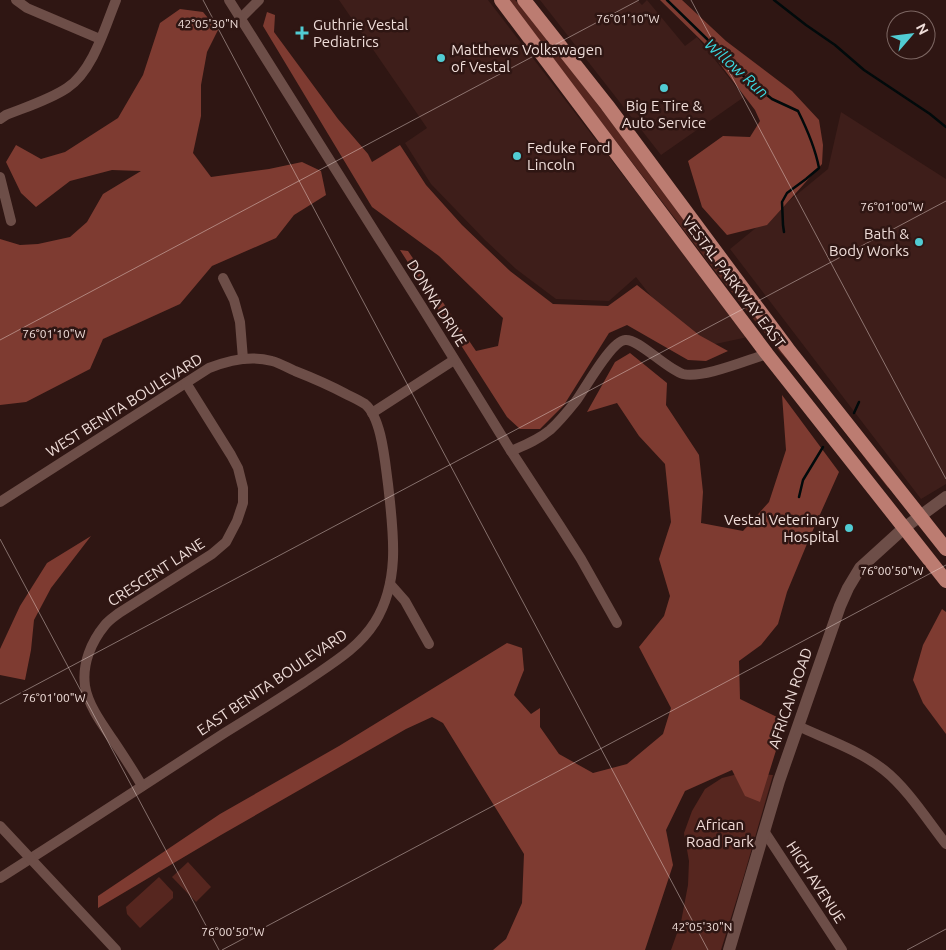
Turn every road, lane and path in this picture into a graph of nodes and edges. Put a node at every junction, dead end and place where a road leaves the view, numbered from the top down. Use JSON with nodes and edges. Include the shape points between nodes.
{"nodes":[{"id":1,"x":16,"y":0,"type":"edge"},
{"id":2,"x":116,"y":0,"type":"edge"},
{"id":3,"x":229,"y":0,"type":"edge"},
{"id":4,"x":259,"y":0,"type":"edge"},
{"id":5,"x":501,"y":0,"type":"edge"},
{"id":6,"x":524,"y":0,"type":"edge"},
{"id":7,"x":241,"y":18,"type":"junction"},
{"id":8,"x":100,"y":39,"type":"junction"},
{"id":9,"x":0,"y":119,"type":"edge"},
{"id":10,"x":0,"y":177,"type":"edge"},
{"id":11,"x":11,"y":221,"type":"dead end"},
{"id":12,"x":223,"y":278,"type":"dead end"},
{"id":13,"x":767,"y":354,"type":"junction"},
{"id":14,"x":243,"y":359,"type":"junction"},
{"id":15,"x":454,"y":360,"type":"junction"},
{"id":16,"x":186,"y":383,"type":"junction"},
{"id":17,"x":372,"y":413,"type":"junction"},
{"id":18,"x":511,"y":451,"type":"junction"},
{"id":19,"x":946,"y":497,"type":"edge"},
{"id":20,"x":0,"y":502,"type":"edge"},
{"id":21,"x":920,"y":516,"type":"junction"},
{"id":22,"x":904,"y":528,"type":"junction"},
{"id":23,"x":946,"y":549,"type":"edge"},
{"id":24,"x":946,"y":581,"type":"edge"},
{"id":25,"x":390,"y":584,"type":"junction"},
{"id":26,"x":616,"y":623,"type":"dead end"},
{"id":27,"x":429,"y":644,"type":"dead end"},
{"id":28,"x":798,"y":726,"type":"junction"},
{"id":29,"x":142,"y":786,"type":"junction"},
{"id":30,"x":0,"y":826,"type":"edge"},
{"id":31,"x":764,"y":832,"type":"junction"},
{"id":32,"x":946,"y":844,"type":"edge"},
{"id":33,"x":30,"y":858,"type":"junction"},
{"id":34,"x":0,"y":878,"type":"edge"},
{"id":35,"x":116,"y":950,"type":"edge"},
{"id":36,"x":729,"y":950,"type":"edge"},
{"id":37,"x":842,"y":950,"type":"edge"}],
"edges":[{"from":1,"to":8,"type":"street","via":[[27,8]]},
{"from":2,"to":8,"type":"street"},
{"from":3,"to":7,"type":"street","name":"DONNA DRIVE"},
{"from":4,"to":7,"type":"street"},
{"from":5,"to":13,"type":"main road","name":"VESTAL PARKWAY EAST"},
{"from":6,"to":21,"type":"main road","name":"VESTAL PARKWAY EAST","via":[[607,105],[788,349]]},
{"from":7,"to":15,"type":"street","name":"DONNA DRIVE"},
{"from":8,"to":9,"type":"street","via":[[82,74],[68,87]]},
{"from":10,"to":11,"type":"street"},
{"from":12,"to":14,"type":"street","via":[[240,322]]},
{"from":13,"to":18,"type":"street","via":[[693,375],[671,368],[634,341],[617,343],[552,429]]},
{"from":13,"to":22,"type":"main road","name":"VESTAL PARKWAY EAST"},
{"from":14,"to":16,"type":"street","name":"WEST BENITA BOULEVARD","via":[[209,368]]},
{"from":14,"to":17,"type":"street","name":"WEST BENITA BOULEVARD","via":[[271,361],[321,381],[365,404]]},
{"from":15,"to":17,"type":"street"},
{"from":15,"to":18,"type":"street","name":"DONNA DRIVE"},
{"from":16,"to":20,"type":"street","name":"WEST BENITA BOULEVARD"},
{"from":16,"to":29,"type":"street","name":"CRESCENT LANE","via":[[238,468],[243,503],[237,522],[226,542],[212,554],[106,624],[95,638],[84,675],[92,707]]},
{"from":17,"to":25,"type":"street","name":"EAST BENITA BOULEVARD","via":[[386,465],[393,535]]},
{"from":18,"to":26,"type":"street","name":"DONNA DRIVE","via":[[570,542]]},
{"from":19,"to":21,"type":"street","name":"AFRICAN ROAD"},
{"from":21,"to":22,"type":"street","name":"AFRICAN ROAD"},
{"from":21,"to":23,"type":"main road","name":"VESTAL PARKWAY EAST"},
{"from":22,"to":24,"type":"main road","name":"VESTAL PARKWAY EAST"},
{"from":22,"to":28,"type":"street","name":"AFRICAN ROAD","via":[[860,568],[848,588]]},
{"from":25,"to":27,"type":"street","via":[[405,600]]},
{"from":25,"to":29,"type":"street","name":"EAST BENITA BOULEVARD","via":[[376,620],[348,653]]},
{"from":28,"to":31,"type":"street","name":"AFRICAN ROAD"},
{"from":28,"to":32,"type":"street","via":[[856,752],[884,770],[899,784]]},
{"from":29,"to":33,"type":"street","name":"EAST BENITA BOULEVARD"},
{"from":30,"to":33,"type":"street"},
{"from":31,"to":36,"type":"street","name":"AFRICAN ROAD"},
{"from":31,"to":37,"type":"street","name":"HIGH AVENUE"},
{"from":33,"to":34,"type":"street","name":"EAST BENITA BOULEVARD"},
{"from":33,"to":35,"type":"street"}]}
